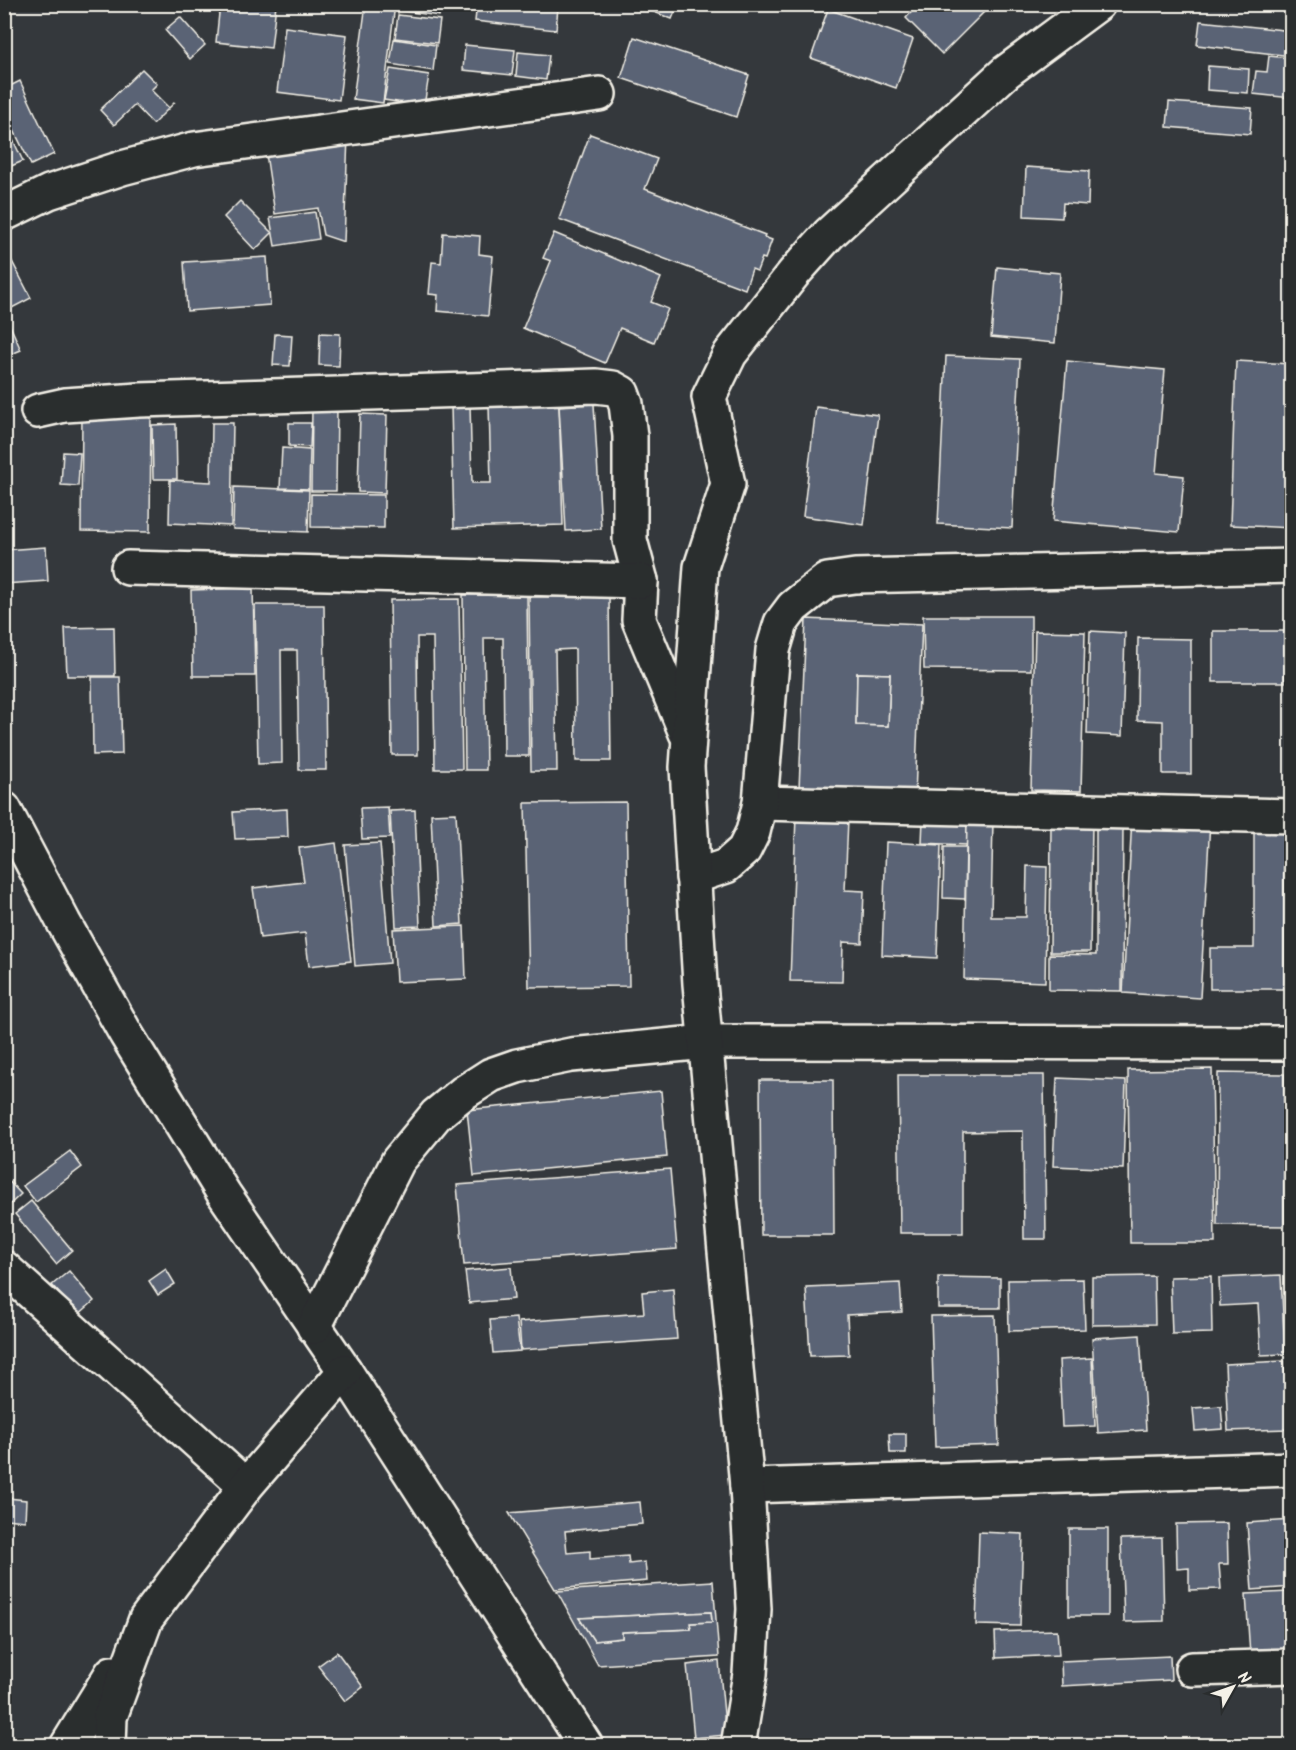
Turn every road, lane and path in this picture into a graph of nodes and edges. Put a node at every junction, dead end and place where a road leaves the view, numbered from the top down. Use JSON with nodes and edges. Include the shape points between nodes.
{"nodes":[{"id":1,"x":1098,"y":4,"type":"edge"},
{"id":2,"x":599,"y":94,"type":"dead end"},
{"id":3,"x":4,"y":214,"type":"edge"},
{"id":4,"x":38,"y":411,"type":"dead end"},
{"id":5,"x":1292,"y":566,"type":"edge"},
{"id":6,"x":128,"y":568,"type":"dead end"},
{"id":7,"x":641,"y":581,"type":"junction"},
{"id":8,"x":688,"y":741,"type":"junction"},
{"id":9,"x":760,"y":804,"type":"junction"},
{"id":10,"x":4,"y":809,"type":"edge"},
{"id":11,"x":1292,"y":816,"type":"edge"},
{"id":12,"x":693,"y":877,"type":"junction"},
{"id":13,"x":706,"y":1042,"type":"junction"},
{"id":14,"x":1292,"y":1043,"type":"edge"},
{"id":15,"x":4,"y":1268,"type":"edge"},
{"id":16,"x":314,"y":1328,"type":"junction"},
{"id":17,"x":345,"y":1371,"type":"junction"},
{"id":18,"x":1292,"y":1469,"type":"edge"},
{"id":19,"x":246,"y":1486,"type":"junction"},
{"id":20,"x":747,"y":1486,"type":"junction"},
{"id":21,"x":146,"y":1619,"type":"junction"},
{"id":22,"x":1292,"y":1666,"type":"edge"},
{"id":23,"x":1192,"y":1669,"type":"dead end"},
{"id":24,"x":67,"y":1746,"type":"edge"},
{"id":25,"x":109,"y":1746,"type":"edge"},
{"id":26,"x":586,"y":1746,"type":"edge"},
{"id":27,"x":738,"y":1746,"type":"edge"}],
"edges":[{"from":1,"to":8,"type":"street","via":[[1006,72],[829,234],[730,354],[709,397],[728,484],[701,567]]},
{"from":2,"to":3,"type":"street","via":[[194,149],[49,192]]},
{"from":4,"to":7,"type":"street","via":[[65,405],[139,400],[613,387],[622,393],[626,404],[630,436],[630,540]]},
{"from":5,"to":9,"type":"street","via":[[855,576],[827,580],[793,607],[781,623],[773,650]]},
{"from":6,"to":7,"type":"street"},
{"from":7,"to":8,"type":"street","via":[[639,620]]},
{"from":8,"to":12,"type":"street"},
{"from":9,"to":11,"type":"street"},
{"from":9,"to":12,"type":"street","via":[[744,850],[726,866]]},
{"from":10,"to":16,"type":"street","via":[[126,1034],[224,1194]]},
{"from":12,"to":13,"type":"street"},
{"from":13,"to":14,"type":"street"},
{"from":13,"to":16,"type":"street","via":[[571,1055],[518,1066],[491,1075],[463,1093],[436,1115],[398,1161]]},
{"from":13,"to":20,"type":"street"},
{"from":15,"to":19,"type":"street"},
{"from":16,"to":17,"type":"street"},
{"from":17,"to":19,"type":"street"},
{"from":17,"to":26,"type":"street"},
{"from":18,"to":20,"type":"street"},
{"from":19,"to":21,"type":"street"},
{"from":20,"to":27,"type":"street","via":[[754,1609],[750,1674]]},
{"from":21,"to":24,"type":"street"},
{"from":21,"to":25,"type":"street","via":[[110,1717]]},
{"from":22,"to":23,"type":"street"}]}
